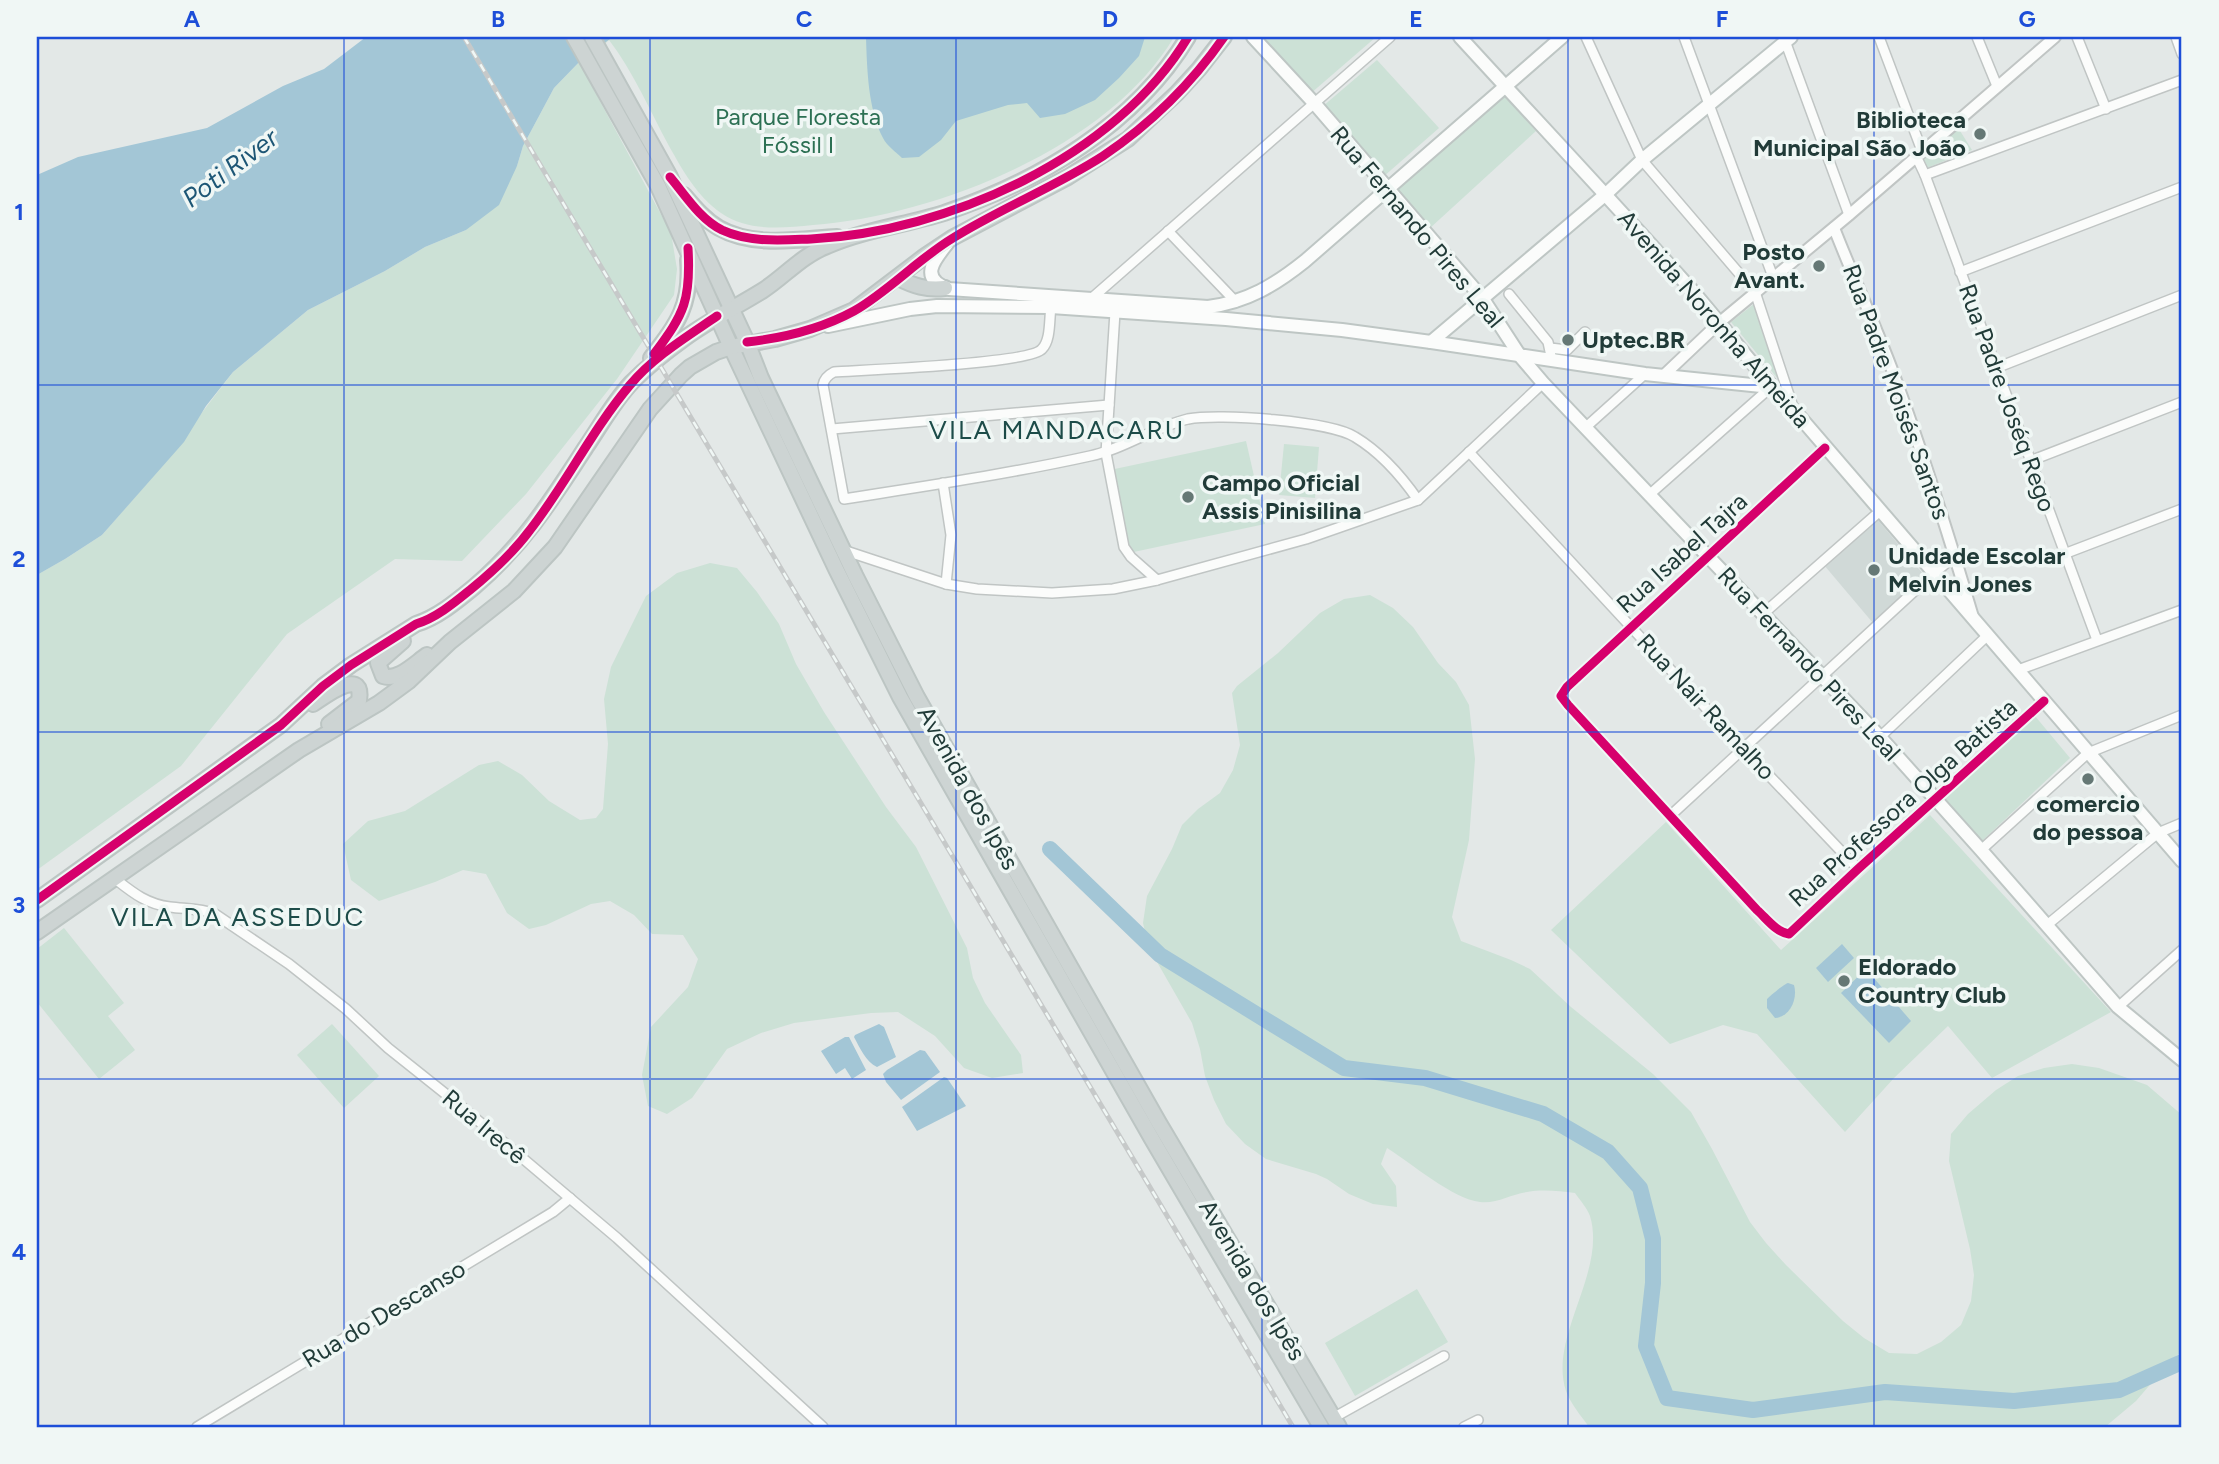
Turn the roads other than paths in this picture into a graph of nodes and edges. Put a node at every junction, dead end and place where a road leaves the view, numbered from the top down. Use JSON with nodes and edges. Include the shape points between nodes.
{"nodes":[{"id":1,"x":574,"y":37,"type":"edge"},
{"id":2,"x":592,"y":37,"type":"edge"},
{"id":3,"x":1188,"y":37,"type":"edge"},
{"id":4,"x":1224,"y":37,"type":"edge"},
{"id":5,"x":1252,"y":37,"type":"edge"},
{"id":6,"x":1390,"y":37,"type":"edge"},
{"id":7,"x":1460,"y":37,"type":"edge"},
{"id":8,"x":1562,"y":37,"type":"edge"},
{"id":9,"x":1586,"y":37,"type":"edge"},
{"id":10,"x":1684,"y":37,"type":"edge"},
{"id":11,"x":1879,"y":37,"type":"edge"},
{"id":12,"x":1977,"y":37,"type":"edge"},
{"id":13,"x":2055,"y":37,"type":"edge"},
{"id":14,"x":2077,"y":37,"type":"edge"},
{"id":15,"x":2176,"y":37,"type":"edge"},
{"id":16,"x":1787,"y":38,"type":"edge"},
{"id":17,"x":2182,"y":54,"type":"edge"},
{"id":18,"x":2182,"y":80,"type":"edge"},
{"id":19,"x":1506,"y":85,"type":"junction"},
{"id":20,"x":1997,"y":86,"type":"junction"},
{"id":21,"x":1315,"y":104,"type":"junction"},
{"id":22,"x":1709,"y":104,"type":"junction"},
{"id":23,"x":2106,"y":109,"type":"junction"},
{"id":24,"x":636,"y":130,"type":"junction"},
{"id":25,"x":1919,"y":153,"type":"junction"},
{"id":26,"x":1642,"y":160,"type":"junction"},
{"id":27,"x":1925,"y":175,"type":"junction"},
{"id":28,"x":670,"y":177,"type":"junction"},
{"id":29,"x":2182,"y":187,"type":"edge"},
{"id":30,"x":1388,"y":190,"type":"junction"},
{"id":31,"x":1606,"y":194,"type":"junction"},
{"id":32,"x":1849,"y":215,"type":"junction"},
{"id":33,"x":1834,"y":228,"type":"junction"},
{"id":34,"x":1168,"y":231,"type":"junction"},
{"id":35,"x":849,"y":237,"type":"junction"},
{"id":36,"x":952,"y":238,"type":"junction"},
{"id":37,"x":688,"y":248,"type":"junction"},
{"id":38,"x":1960,"y":272,"type":"junction"},
{"id":39,"x":1773,"y":277,"type":"junction"},
{"id":40,"x":898,"y":278,"type":"junction"},
{"id":41,"x":945,"y":288,"type":"junction"},
{"id":42,"x":1755,"y":292,"type":"junction"},
{"id":43,"x":1508,"y":293,"type":"dead end"},
{"id":44,"x":2182,"y":295,"type":"edge"},
{"id":45,"x":1092,"y":298,"type":"junction"},
{"id":46,"x":1483,"y":299,"type":"junction"},
{"id":47,"x":1236,"y":302,"type":"junction"},
{"id":48,"x":1044,"y":303,"type":"junction"},
{"id":49,"x":731,"y":308,"type":"junction"},
{"id":50,"x":1115,"y":312,"type":"junction"},
{"id":51,"x":717,"y":316,"type":"junction"},
{"id":52,"x":1720,"y":322,"type":"junction"},
{"id":53,"x":810,"y":329,"type":"junction"},
{"id":54,"x":1585,"y":332,"type":"dead end"},
{"id":55,"x":747,"y":342,"type":"junction"},
{"id":56,"x":1431,"y":342,"type":"junction"},
{"id":57,"x":731,"y":346,"type":"junction"},
{"id":58,"x":1551,"y":355,"type":"junction"},
{"id":59,"x":1520,"y":356,"type":"junction"},
{"id":60,"x":1996,"y":368,"type":"junction"},
{"id":61,"x":1645,"y":374,"type":"junction"},
{"id":62,"x":1663,"y":376,"type":"junction"},
{"id":63,"x":632,"y":383,"type":"junction"},
{"id":64,"x":1543,"y":383,"type":"junction"},
{"id":65,"x":1771,"y":387,"type":"junction"},
{"id":66,"x":2182,"y":402,"type":"edge"},
{"id":67,"x":1110,"y":405,"type":"junction"},
{"id":68,"x":1793,"y":409,"type":"junction"},
{"id":69,"x":1586,"y":427,"type":"junction"},
{"id":70,"x":832,"y":429,"type":"junction"},
{"id":71,"x":1825,"y":448,"type":"junction"},
{"id":72,"x":1469,"y":452,"type":"junction"},
{"id":73,"x":1106,"y":453,"type":"junction"},
{"id":74,"x":2030,"y":461,"type":"junction"},
{"id":75,"x":943,"y":483,"type":"junction"},
{"id":76,"x":1649,"y":495,"type":"junction"},
{"id":77,"x":1418,"y":500,"type":"junction"},
{"id":78,"x":2182,"y":509,"type":"edge"},
{"id":79,"x":1880,"y":512,"type":"junction"},
{"id":80,"x":843,"y":550,"type":"junction"},
{"id":81,"x":2064,"y":554,"type":"junction"},
{"id":82,"x":1955,"y":556,"type":"junction"},
{"id":83,"x":1707,"y":557,"type":"junction"},
{"id":84,"x":1934,"y":573,"type":"junction"},
{"id":85,"x":1157,"y":580,"type":"junction"},
{"id":86,"x":946,"y":584,"type":"junction"},
{"id":87,"x":2182,"y":610,"type":"edge"},
{"id":88,"x":1763,"y":614,"type":"junction"},
{"id":89,"x":1973,"y":618,"type":"junction"},
{"id":90,"x":428,"y":620,"type":"junction"},
{"id":91,"x":1631,"y":626,"type":"junction"},
{"id":92,"x":1988,"y":635,"type":"junction"},
{"id":93,"x":2097,"y":640,"type":"junction"},
{"id":94,"x":450,"y":642,"type":"junction"},
{"id":95,"x":2018,"y":670,"type":"junction"},
{"id":96,"x":1822,"y":675,"type":"junction"},
{"id":97,"x":2044,"y":701,"type":"junction"},
{"id":98,"x":2182,"y":715,"type":"edge"},
{"id":99,"x":281,"y":725,"type":"junction"},
{"id":100,"x":1880,"y":737,"type":"junction"},
{"id":101,"x":1743,"y":748,"type":"junction"},
{"id":102,"x":299,"y":750,"type":"junction"},
{"id":103,"x":2088,"y":753,"type":"junction"},
{"id":104,"x":1936,"y":799,"type":"junction"},
{"id":105,"x":1670,"y":816,"type":"junction"},
{"id":106,"x":2182,"y":823,"type":"edge"},
{"id":107,"x":2158,"y":832,"type":"junction"},
{"id":108,"x":1981,"y":850,"type":"junction"},
{"id":109,"x":2182,"y":861,"type":"edge"},
{"id":110,"x":1003,"y":866,"type":"junction"},
{"id":111,"x":1858,"y":869,"type":"junction"},
{"id":112,"x":114,"y":878,"type":"junction"},
{"id":113,"x":37,"y":900,"type":"edge"},
{"id":114,"x":2047,"y":925,"type":"junction"},
{"id":115,"x":37,"y":932,"type":"edge"},
{"id":116,"x":2182,"y":950,"type":"edge"},
{"id":117,"x":2118,"y":1007,"type":"junction"},
{"id":118,"x":2182,"y":1060,"type":"edge"},
{"id":119,"x":1152,"y":1126,"type":"junction"},
{"id":120,"x":570,"y":1198,"type":"junction"},
{"id":121,"x":1444,"y":1356,"type":"dead end"},
{"id":122,"x":1478,"y":1420,"type":"dead end"},
{"id":123,"x":1336,"y":1423,"type":"edge"},
{"id":124,"x":197,"y":1427,"type":"edge"},
{"id":125,"x":823,"y":1427,"type":"edge"},
{"id":126,"x":1321,"y":1427,"type":"edge"},
{"id":127,"x":1464,"y":1427,"type":"edge"}],
"edges":[{"from":1,"to":24,"type":"main road"},
{"from":2,"to":24,"type":"main road"},
{"from":3,"to":35,"type":"main road","via":[[1125,113],[1049,165],[951,210]]},
{"from":4,"to":36,"type":"main road","via":[[1177,93],[1128,139],[1068,177]]},
{"from":5,"to":21,"type":"main road","name":"Rua Fernando Pires Leal"},
{"from":6,"to":21,"type":"street"},
{"from":7,"to":19,"type":"main road","name":"Avenida Noronha Almeida"},
{"from":8,"to":19,"type":"main road"},
{"from":9,"to":26,"type":"street"},
{"from":10,"to":22,"type":"street"},
{"from":11,"to":25,"type":"street","name":"Rua Padre Joséq Rego"},
{"from":12,"to":20,"type":"street"},
{"from":13,"to":20,"type":"street"},
{"from":14,"to":23,"type":"street"},
{"from":15,"to":17,"type":"street"},
{"from":16,"to":22,"type":"main road"},
{"from":16,"to":32,"type":"street"},
{"from":18,"to":23,"type":"street"},
{"from":19,"to":30,"type":"main road"},
{"from":19,"to":31,"type":"main road","name":"Avenida Noronha Almeida"},
{"from":20,"to":25,"type":"street"},
{"from":21,"to":30,"type":"main road","name":"Rua Fernando Pires Leal"},
{"from":21,"to":34,"type":"street"},
{"from":22,"to":26,"type":"main road"},
{"from":22,"to":39,"type":"street"},
{"from":23,"to":27,"type":"street"},
{"from":24,"to":28,"type":"main road","name":"Avenida dos Ipês"},
{"from":24,"to":37,"type":"main road","name":"Avenida dos Ipês"},
{"from":25,"to":27,"type":"street","name":"Rua Padre Joséq Rego"},
{"from":25,"to":32,"type":"street"},
{"from":26,"to":31,"type":"main road"},
{"from":26,"to":42,"type":"street"},
{"from":27,"to":38,"type":"street","name":"Rua Padre Joséq Rego"},
{"from":28,"to":35,"type":"main road","via":[[703,216],[736,236],[779,240]]},
{"from":28,"to":49,"type":"main road","name":"Avenida dos Ipês"},
{"from":29,"to":38,"type":"street"},
{"from":30,"to":46,"type":"main road","name":"Rua Fernando Pires Leal"},
{"from":30,"to":47,"type":"main road","via":[[1287,275]]},
{"from":31,"to":46,"type":"main road"},
{"from":31,"to":52,"type":"main road","name":"Avenida Noronha Almeida"},
{"from":32,"to":33,"type":"street"},
{"from":33,"to":39,"type":"street"},
{"from":33,"to":82,"type":"street","name":"Rua Padre Moisés Santos","via":[[1890,365]]},
{"from":34,"to":45,"type":"street"},
{"from":34,"to":47,"type":"street"},
{"from":35,"to":49,"type":"main road","via":[[812,253]]},
{"from":36,"to":40,"type":"main road"},
{"from":36,"to":41,"type":"main road","via":[[931,267],[933,279]]},
{"from":37,"to":51,"type":"main road","name":"Avenida dos Ipês"},
{"from":37,"to":63,"type":"main road","via":[[690,279],[681,316]]},
{"from":38,"to":60,"type":"street","name":"Rua Padre Joséq Rego"},
{"from":39,"to":42,"type":"street"},
{"from":40,"to":41,"type":"main road","via":[[921,288]]},
{"from":40,"to":53,"type":"main road","via":[[855,310]]},
{"from":41,"to":48,"type":"main road"},
{"from":42,"to":52,"type":"street"},
{"from":42,"to":68,"type":"street"},
{"from":43,"to":58,"type":"street","via":[[1548,342]]},
{"from":44,"to":60,"type":"street"},
{"from":45,"to":47,"type":"main road","via":[[1208,307]]},
{"from":45,"to":48,"type":"main road"},
{"from":46,"to":56,"type":"main road"},
{"from":46,"to":59,"type":"main road","name":"Rua Fernando Pires Leal"},
{"from":48,"to":50,"type":"main road"},
{"from":48,"to":53,"type":"main road","via":[[910,309]]},
{"from":48,"to":70,"type":"street","via":[[1047,340],[1035,354],[834,372],[823,385]]},
{"from":49,"to":51,"type":"main road"},
{"from":49,"to":55,"type":"main road","name":"Avenida dos Ipês"},
{"from":50,"to":56,"type":"main road","via":[[1342,330]]},
{"from":50,"to":67,"type":"street"},
{"from":51,"to":55,"type":"main road"},
{"from":51,"to":57,"type":"main road","name":"Avenida dos Ipês"},
{"from":51,"to":63,"type":"main road"},
{"from":52,"to":62,"type":"street"},
{"from":52,"to":65,"type":"main road","name":"Avenida Noronha Almeida"},
{"from":53,"to":55,"type":"main road"},
{"from":54,"to":58,"type":"street","via":[[1567,350]]},
{"from":55,"to":57,"type":"main road"},
{"from":55,"to":80,"type":"main road","name":"Avenida dos Ipês"},
{"from":56,"to":59,"type":"main road"},
{"from":57,"to":94,"type":"main road","via":[[690,367],[660,396],[536,570]]},
{"from":57,"to":110,"type":"main road","name":"Avenida dos Ipês","via":[[878,655]]},
{"from":58,"to":59,"type":"main road"},
{"from":58,"to":61,"type":"main road"},
{"from":59,"to":64,"type":"main road","name":"Rua Fernando Pires Leal"},
{"from":60,"to":74,"type":"street","name":"Rua Padre Joséq Rego"},
{"from":61,"to":62,"type":"main road"},
{"from":61,"to":69,"type":"street"},
{"from":62,"to":65,"type":"main road"},
{"from":63,"to":90,"type":"main road","via":[[517,547],[464,595]]},
{"from":64,"to":69,"type":"main road","name":"Rua Fernando Pires Leal"},
{"from":64,"to":72,"type":"street"},
{"from":65,"to":68,"type":"main road","name":"Avenida Noronha Almeida"},
{"from":65,"to":76,"type":"street"},
{"from":66,"to":74,"type":"street"},
{"from":67,"to":70,"type":"street"},
{"from":67,"to":73,"type":"street"},
{"from":68,"to":71,"type":"main road","name":"Avenida Noronha Almeida"},
{"from":69,"to":76,"type":"main road","name":"Rua Fernando Pires Leal"},
{"from":70,"to":75,"type":"street","via":[[844,499]]},
{"from":71,"to":79,"type":"main road","name":"Avenida Noronha Almeida"},
{"from":71,"to":83,"type":"street","name":"Rua Isabel Tajra"},
{"from":72,"to":77,"type":"street"},
{"from":72,"to":91,"type":"street","name":"Rua Nair Ramalho"},
{"from":73,"to":75,"type":"street"},
{"from":73,"to":77,"type":"street","via":[[1171,424],[1200,417],[1234,416],[1331,427],[1371,448]]},
{"from":73,"to":85,"type":"street","via":[[1124,547]]},
{"from":74,"to":81,"type":"street","name":"Rua Padre Joséq Rego"},
{"from":75,"to":86,"type":"street","via":[[951,535]]},
{"from":76,"to":83,"type":"main road","name":"Rua Fernando Pires Leal"},
{"from":77,"to":85,"type":"street","via":[[1306,538]]},
{"from":78,"to":81,"type":"street"},
{"from":79,"to":84,"type":"main road","name":"Avenida Noronha Almeida"},
{"from":79,"to":88,"type":"street"},
{"from":80,"to":86,"type":"street"},
{"from":80,"to":110,"type":"main road","name":"Avenida dos Ipês"},
{"from":81,"to":93,"type":"street","name":"Rua Padre Joséq Rego"},
{"from":82,"to":84,"type":"street"},
{"from":82,"to":89,"type":"street","name":"Rua Padre Moisés Santos"},
{"from":83,"to":88,"type":"main road","name":"Rua Fernando Pires Leal"},
{"from":83,"to":91,"type":"street","name":"Rua Isabel Tajra"},
{"from":84,"to":89,"type":"main road","name":"Avenida Noronha Almeida"},
{"from":84,"to":96,"type":"street"},
{"from":85,"to":86,"type":"street","via":[[1113,589],[1052,593]]},
{"from":87,"to":93,"type":"street"},
{"from":88,"to":96,"type":"main road","name":"Rua Fernando Pires Leal"},
{"from":89,"to":92,"type":"main road","name":"Avenida Noronha Almeida"},
{"from":90,"to":94,"type":"main road","via":[[381,660],[378,667],[383,676],[397,676]]},
{"from":90,"to":99,"type":"main road","via":[[351,665]]},
{"from":91,"to":101,"type":"street","name":"Rua Nair Ramalho"},
{"from":91,"to":105,"type":"street","name":"Rua Isabel Tajra","via":[[1562,692],[1563,699]]},
{"from":92,"to":95,"type":"main road","name":"Avenida Noronha Almeida"},
{"from":92,"to":100,"type":"street"},
{"from":93,"to":95,"type":"street"},
{"from":94,"to":102,"type":"main road","via":[[379,703]]},
{"from":95,"to":97,"type":"main road","name":"Avenida Noronha Almeida"},
{"from":96,"to":100,"type":"main road","name":"Rua Fernando Pires Leal"},
{"from":96,"to":101,"type":"street"},
{"from":97,"to":103,"type":"main road","name":"Avenida Noronha Almeida"},
{"from":97,"to":104,"type":"street","name":"Rua Professora Olga Batista"},
{"from":98,"to":103,"type":"street"},
{"from":99,"to":102,"type":"main road","via":[[342,685],[356,687],[360,694],[356,704]]},
{"from":99,"to":113,"type":"main road"},
{"from":100,"to":104,"type":"main road","name":"Rua Fernando Pires Leal"},
{"from":101,"to":105,"type":"street"},
{"from":101,"to":111,"type":"street","name":"Rua Nair Ramalho"},
{"from":102,"to":112,"type":"main road"},
{"from":103,"to":107,"type":"main road","name":"Avenida Noronha Almeida"},
{"from":103,"to":108,"type":"street"},
{"from":104,"to":108,"type":"main road","name":"Rua Fernando Pires Leal"},
{"from":104,"to":111,"type":"street","name":"Rua Professora Olga Batista"},
{"from":105,"to":111,"type":"street","name":"Rua Professora Olga Batista","via":[[1766,919],[1789,934]]},
{"from":106,"to":107,"type":"street"},
{"from":107,"to":109,"type":"main road","name":"Avenida Noronha Almeida"},
{"from":107,"to":114,"type":"street"},
{"from":108,"to":114,"type":"main road","name":"Rua Fernando Pires Leal"},
{"from":110,"to":119,"type":"main road","name":"Avenida dos Ipês"},
{"from":112,"to":115,"type":"main road"},
{"from":112,"to":120,"type":"street","name":"Rua Irecê","via":[[144,900],[215,915],[289,964]]},
{"from":114,"to":117,"type":"main road","name":"Rua Fernando Pires Leal"},
{"from":116,"to":117,"type":"street"},
{"from":117,"to":118,"type":"main road","name":"Rua Fernando Pires Leal"},
{"from":119,"to":123,"type":"main road","name":"Avenida dos Ipês"},
{"from":119,"to":126,"type":"main road","name":"Avenida dos Ipês"},
{"from":120,"to":124,"type":"street","name":"Rua do Descanso"},
{"from":120,"to":125,"type":"street","name":"Rua Irecê"},
{"from":121,"to":123,"type":"street"},
{"from":122,"to":127,"type":"street"}]}
